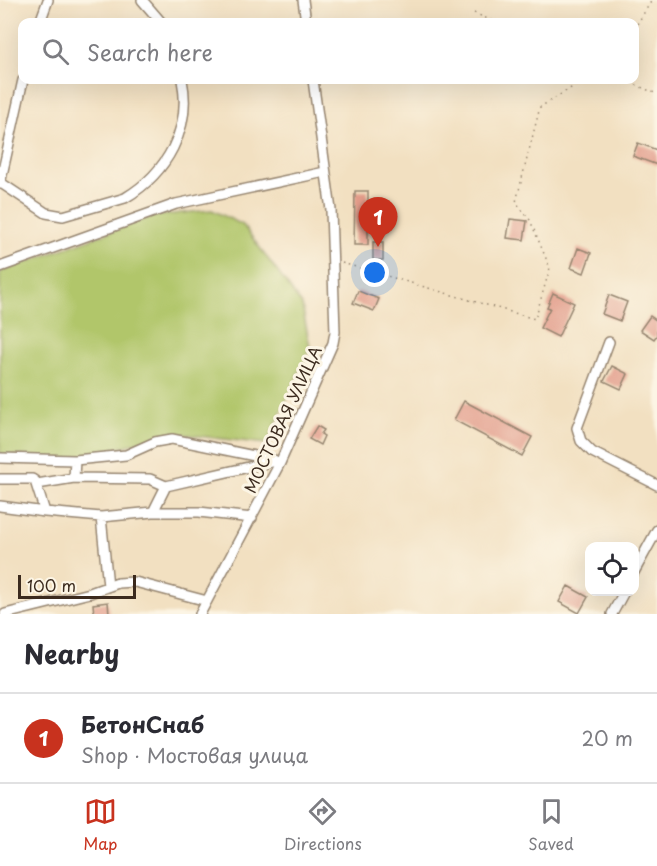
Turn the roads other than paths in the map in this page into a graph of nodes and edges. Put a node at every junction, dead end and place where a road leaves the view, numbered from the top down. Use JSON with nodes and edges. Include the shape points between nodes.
{"nodes":[{"id":1,"x":48,"y":0,"type":"edge"},
{"id":2,"x":142,"y":0,"type":"edge"},
{"id":3,"x":303,"y":0,"type":"edge"},
{"id":4,"x":41,"y":18,"type":"edge"},
{"id":5,"x":158,"y":18,"type":"edge"},
{"id":6,"x":305,"y":18,"type":"edge"},
{"id":7,"x":22,"y":84,"type":"edge"},
{"id":8,"x":182,"y":84,"type":"edge"},
{"id":9,"x":314,"y":84,"type":"edge"},
{"id":10,"x":325,"y":172,"type":"junction"},
{"id":11,"x":0,"y":183,"type":"edge"},
{"id":12,"x":0,"y":267,"type":"edge"},
{"id":13,"x":609,"y":342,"type":"dead end"},
{"id":14,"x":0,"y":458,"type":"edge"},
{"id":15,"x":75,"y":460,"type":"junction"},
{"id":16,"x":278,"y":462,"type":"junction"},
{"id":17,"x":74,"y":477,"type":"junction"},
{"id":18,"x":0,"y":478,"type":"edge"},
{"id":19,"x":37,"y":484,"type":"junction"},
{"id":20,"x":657,"y":485,"type":"edge"},
{"id":21,"x":166,"y":486,"type":"junction"},
{"id":22,"x":0,"y":506,"type":"edge"},
{"id":23,"x":45,"y":512,"type":"junction"},
{"id":24,"x":153,"y":512,"type":"junction"},
{"id":25,"x":101,"y":517,"type":"junction"},
{"id":26,"x":252,"y":518,"type":"junction"},
{"id":27,"x":657,"y":530,"type":"edge"},
{"id":28,"x":639,"y":563,"type":"edge"},
{"id":29,"x":108,"y":586,"type":"junction"},
{"id":30,"x":621,"y":596,"type":"edge"},
{"id":31,"x":207,"y":601,"type":"junction"},
{"id":32,"x":5,"y":614,"type":"edge"},
{"id":33,"x":200,"y":614,"type":"edge"},
{"id":34,"x":612,"y":614,"type":"edge"}],
"edges":[{"from":1,"to":4,"type":"street"},
{"from":2,"to":5,"type":"street"},
{"from":3,"to":6,"type":"street"},
{"from":7,"to":11,"type":"street"},
{"from":8,"to":11,"type":"street","via":[[185,105],[175,145],[159,169],[133,193],[55,216]]},
{"from":9,"to":10,"type":"street","name":"МОСТОВАЯ УЛИЦА"},
{"from":10,"to":12,"type":"street","via":[[176,204]]},
{"from":10,"to":16,"type":"street","name":"МОСТОВАЯ УЛИЦА","via":[[331,210],[335,332]]},
{"from":13,"to":20,"type":"street","via":[[577,428],[581,441],[592,452]]},
{"from":14,"to":15,"type":"street"},
{"from":15,"to":16,"type":"street","via":[[126,455],[172,439]]},
{"from":15,"to":17,"type":"street"},
{"from":16,"to":21,"type":"street"},
{"from":16,"to":26,"type":"street","name":"МОСТОВАЯ УЛИЦА"},
{"from":17,"to":19,"type":"street"},
{"from":17,"to":21,"type":"street","via":[[150,479]]},
{"from":18,"to":19,"type":"street","via":[[32,479]]},
{"from":19,"to":23,"type":"street"},
{"from":21,"to":24,"type":"street"},
{"from":22,"to":23,"type":"street"},
{"from":23,"to":25,"type":"street"},
{"from":24,"to":25,"type":"street"},
{"from":24,"to":26,"type":"street"},
{"from":25,"to":29,"type":"street"},
{"from":26,"to":31,"type":"street","name":"МОСТОВАЯ УЛИЦА"},
{"from":27,"to":28,"type":"street"},
{"from":29,"to":31,"type":"street","via":[[135,582]]},
{"from":29,"to":32,"type":"street"},
{"from":30,"to":34,"type":"street"},
{"from":31,"to":33,"type":"street","name":"МОСТОВАЯ УЛИЦА"}]}
